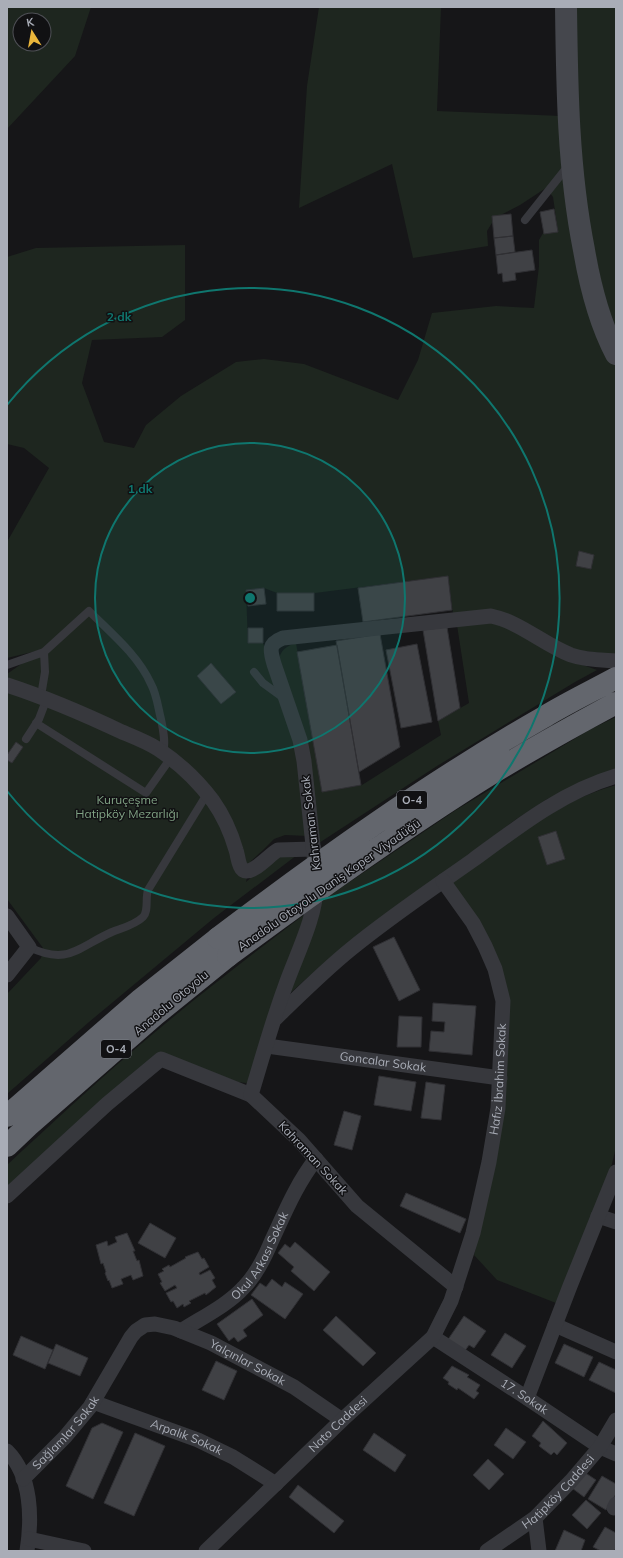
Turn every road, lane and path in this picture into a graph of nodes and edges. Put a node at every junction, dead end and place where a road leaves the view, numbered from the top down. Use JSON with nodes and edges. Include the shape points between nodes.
{"nodes":[{"id":1,"x":566,"y":7,"type":"edge"},
{"id":2,"x":571,"y":161,"type":"junction"},
{"id":3,"x":525,"y":220,"type":"dead end"},
{"id":4,"x":616,"y":354,"type":"edge"},
{"id":5,"x":44,"y":652,"type":"junction"},
{"id":6,"x":616,"y":661,"type":"edge"},
{"id":7,"x":7,"y":665,"type":"edge"},
{"id":8,"x":254,"y":672,"type":"dead end"},
{"id":9,"x":616,"y":678,"type":"edge"},
{"id":10,"x":7,"y":685,"type":"edge"},
{"id":11,"x":44,"y":697,"type":"junction"},
{"id":12,"x":286,"y":699,"type":"junction"},
{"id":13,"x":616,"y":703,"type":"edge"},
{"id":14,"x":36,"y":723,"type":"junction"},
{"id":15,"x":26,"y":739,"type":"dead end"},
{"id":16,"x":166,"y":756,"type":"junction"},
{"id":17,"x":616,"y":776,"type":"edge"},
{"id":18,"x":207,"y":794,"type":"junction"},
{"id":19,"x":314,"y":849,"type":"junction"},
{"id":20,"x":443,"y":881,"type":"junction"},
{"id":21,"x":7,"y":916,"type":"edge"},
{"id":22,"x":29,"y":947,"type":"junction"},
{"id":23,"x":223,"y":947,"type":"junction"},
{"id":24,"x":7,"y":975,"type":"edge"},
{"id":25,"x":275,"y":1019,"type":"junction"},
{"id":26,"x":267,"y":1046,"type":"junction"},
{"id":27,"x":500,"y":1078,"type":"junction"},
{"id":28,"x":251,"y":1095,"type":"junction"},
{"id":29,"x":7,"y":1116,"type":"edge"},
{"id":30,"x":7,"y":1146,"type":"edge"},
{"id":31,"x":316,"y":1159,"type":"junction"},
{"id":32,"x":616,"y":1172,"type":"edge"},
{"id":33,"x":7,"y":1196,"type":"edge"},
{"id":34,"x":598,"y":1216,"type":"junction"},
{"id":35,"x":616,"y":1222,"type":"edge"},
{"id":36,"x":456,"y":1287,"type":"junction"},
{"id":37,"x":145,"y":1325,"type":"joint"},
{"id":38,"x":556,"y":1325,"type":"junction"},
{"id":39,"x":181,"y":1331,"type":"junction"},
{"id":40,"x":433,"y":1337,"type":"junction"},
{"id":41,"x":616,"y":1352,"type":"edge"},
{"id":42,"x":527,"y":1398,"type":"junction"},
{"id":43,"x":93,"y":1402,"type":"junction"},
{"id":44,"x":342,"y":1420,"type":"junction"},
{"id":45,"x":616,"y":1420,"type":"edge"},
{"id":46,"x":600,"y":1447,"type":"junction"},
{"id":47,"x":7,"y":1451,"type":"edge"},
{"id":48,"x":616,"y":1454,"type":"edge"},
{"id":49,"x":23,"y":1479,"type":"junction"},
{"id":50,"x":276,"y":1484,"type":"junction"},
{"id":51,"x":535,"y":1518,"type":"junction"},
{"id":52,"x":28,"y":1545,"type":"edge"},
{"id":53,"x":84,"y":1551,"type":"edge"},
{"id":54,"x":206,"y":1551,"type":"edge"},
{"id":55,"x":487,"y":1551,"type":"edge"},
{"id":56,"x":539,"y":1551,"type":"edge"}],
"edges":[{"from":1,"to":2,"type":"street"},
{"from":2,"to":3,"type":"lane"},
{"from":2,"to":4,"type":"street","via":[[589,277],[600,315]]},
{"from":5,"to":7,"type":"lane"},
{"from":5,"to":11,"type":"lane"},
{"from":5,"to":16,"type":"lane","via":[[89,612],[123,645],[152,684],[163,730]]},
{"from":6,"to":12,"type":"street","name":"Kahraman Sokak","via":[[585,659],[572,655],[512,623],[491,616],[282,638],[276,641],[271,651]]},
{"from":8,"to":12,"type":"lane","via":[[263,683]]},
{"from":9,"to":23,"type":"highway","name":"Anadolu Otoyolu Daniş Koper Viyadüğü","number":"O-4","bridge":true,"via":[[544,716],[454,772],[330,856]]},
{"from":10,"to":11,"type":"street"},
{"from":11,"to":14,"type":"lane","via":[[42,712]]},
{"from":11,"to":16,"type":"street","via":[[86,714],[157,749]]},
{"from":12,"to":19,"type":"street","name":"Kahraman Sokak","via":[[300,740]]},
{"from":13,"to":23,"type":"highway","name":"Anadolu Otoyolu Daniş Koper Viyadüğü","number":"O-4","bridge":true,"via":[[556,735],[464,790],[302,901]]},
{"from":14,"to":15,"type":"lane"},
{"from":14,"to":16,"type":"lane","via":[[146,792]]},
{"from":16,"to":18,"type":"street"},
{"from":17,"to":20,"type":"street","via":[[582,788],[560,800]]},
{"from":18,"to":19,"type":"street","via":[[224,820],[242,869],[245,871],[255,868],[278,850]]},
{"from":18,"to":22,"type":"lane","via":[[148,890],[143,917],[68,954],[51,956]]},
{"from":19,"to":25,"type":"street","name":"Kahraman Sokak","via":[[317,883],[313,915]]},
{"from":20,"to":25,"type":"street","via":[[350,950]]},
{"from":20,"to":27,"type":"street","name":"Hafız İbrahim Sokak","via":[[473,923],[495,968],[503,1001]]},
{"from":21,"to":22,"type":"street"},
{"from":22,"to":24,"type":"street"},
{"from":23,"to":29,"type":"highway","name":"Anadolu Otoyolu","number":"O-4","via":[[141,999]]},
{"from":23,"to":30,"type":"highway","name":"Anadolu Otoyolu","number":"O-4","via":[[155,1015]]},
{"from":25,"to":26,"type":"street","name":"Kahraman Sokak"},
{"from":26,"to":27,"type":"street","name":"Goncalar Sokak"},
{"from":26,"to":28,"type":"street","name":"Kahraman Sokak"},
{"from":27,"to":36,"type":"street","name":"Hafız İbrahim Sokak","via":[[489,1162],[473,1233]]},
{"from":28,"to":31,"type":"street","name":"Kahraman Sokak"},
{"from":28,"to":33,"type":"street","via":[[161,1059],[106,1104]]},
{"from":31,"to":36,"type":"street","name":"Kahraman Sokak","via":[[356,1206]]},
{"from":31,"to":39,"type":"street","name":"Okul Arkası Sokak","via":[[305,1172],[263,1261],[244,1288]]},
{"from":32,"to":34,"type":"street"},
{"from":34,"to":35,"type":"street"},
{"from":34,"to":38,"type":"street"},
{"from":36,"to":40,"type":"street","name":"Nato Caddesi"},
{"from":37,"to":39,"type":"street","name":"Yalçınlar Sokak","via":[[155,1324]]},
{"from":37,"to":43,"type":"street","name":"Sağlamlar Sokak","via":[[136,1330],[131,1337]]},
{"from":38,"to":41,"type":"street"},
{"from":38,"to":42,"type":"street"},
{"from":39,"to":44,"type":"street","name":"Yalçınlar Sokak","via":[[294,1387]]},
{"from":40,"to":42,"type":"street","name":"17. Sokak"},
{"from":40,"to":44,"type":"street","name":"Nato Caddesi"},
{"from":42,"to":46,"type":"street","name":"17. Sokak"},
{"from":43,"to":49,"type":"street","name":"Sağlamlar Sokak","via":[[65,1437]]},
{"from":43,"to":50,"type":"street","name":"Arpalık Sokak","via":[[198,1440],[233,1457]]},
{"from":44,"to":50,"type":"street","name":"Nato Caddesi"},
{"from":45,"to":46,"type":"street","name":"Hatipköy Caddesi"},
{"from":46,"to":48,"type":"street","name":"17. Sokak"},
{"from":46,"to":51,"type":"street","name":"Hatipköy Caddesi"},
{"from":47,"to":49,"type":"street","via":[[16,1462]]},
{"from":49,"to":52,"type":"street","name":"Sağlamlar Sokak","via":[[30,1517]]},
{"from":50,"to":54,"type":"street","name":"Nato Caddesi"},
{"from":51,"to":55,"type":"street","name":"Hatipköy Caddesi"},
{"from":51,"to":56,"type":"street"},
{"from":52,"to":53,"type":"street"}]}
